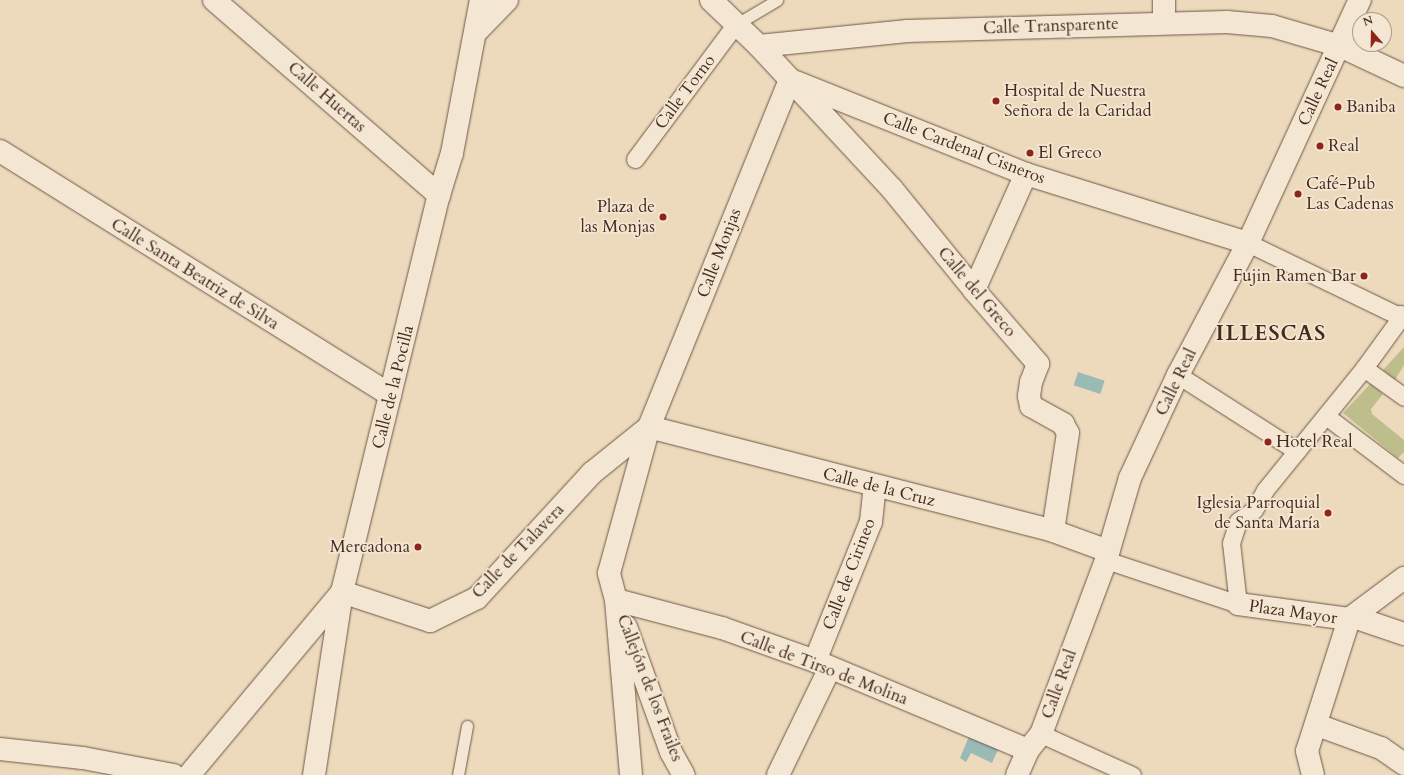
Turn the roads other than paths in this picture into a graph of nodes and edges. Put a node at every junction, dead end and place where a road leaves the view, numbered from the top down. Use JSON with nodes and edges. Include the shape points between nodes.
{"nodes":[{"id":1,"x":214,"y":0,"type":"edge"},
{"id":2,"x":481,"y":0,"type":"edge"},
{"id":3,"x":506,"y":0,"type":"edge"},
{"id":4,"x":711,"y":0,"type":"edge"},
{"id":5,"x":777,"y":0,"type":"edge"},
{"id":6,"x":1164,"y":0,"type":"edge"},
{"id":7,"x":1360,"y":0,"type":"edge"},
{"id":8,"x":1164,"y":23,"type":"junction"},
{"id":9,"x":735,"y":25,"type":"junction"},
{"id":10,"x":477,"y":31,"type":"junction"},
{"id":11,"x":759,"y":46,"type":"junction"},
{"id":12,"x":1340,"y":46,"type":"junction"},
{"id":13,"x":1404,"y":76,"type":"edge"},
{"id":14,"x":790,"y":79,"type":"junction"},
{"id":15,"x":0,"y":151,"type":"edge"},
{"id":16,"x":635,"y":159,"type":"dead end"},
{"id":17,"x":1026,"y":174,"type":"junction"},
{"id":18,"x":439,"y":195,"type":"junction"},
{"id":19,"x":1248,"y":243,"type":"junction"},
{"id":20,"x":974,"y":290,"type":"junction"},
{"id":21,"x":1402,"y":317,"type":"edge"},
{"id":22,"x":1364,"y":368,"type":"junction"},
{"id":23,"x":1178,"y":375,"type":"junction"},
{"id":24,"x":390,"y":395,"type":"junction"},
{"id":25,"x":1404,"y":397,"type":"edge"},
{"id":26,"x":1326,"y":416,"type":"junction"},
{"id":27,"x":649,"y":427,"type":"junction"},
{"id":28,"x":1297,"y":451,"type":"junction"},
{"id":29,"x":1401,"y":468,"type":"edge"},
{"id":30,"x":875,"y":486,"type":"junction"},
{"id":31,"x":1053,"y":531,"type":"junction"},
{"id":32,"x":1107,"y":555,"type":"junction"},
{"id":33,"x":1404,"y":578,"type":"edge"},
{"id":34,"x":342,"y":592,"type":"junction"},
{"id":35,"x":616,"y":600,"type":"junction"},
{"id":36,"x":1238,"y":604,"type":"junction"},
{"id":37,"x":1351,"y":618,"type":"junction"},
{"id":38,"x":1404,"y":634,"type":"edge"},
{"id":39,"x":822,"y":665,"type":"junction"},
{"id":40,"x":1317,"y":725,"type":"junction"},
{"id":41,"x":467,"y":726,"type":"dead end"},
{"id":42,"x":1034,"y":742,"type":"junction"},
{"id":43,"x":0,"y":749,"type":"edge"},
{"id":44,"x":1404,"y":764,"type":"edge"},
{"id":45,"x":84,"y":766,"type":"edge"},
{"id":46,"x":1308,"y":768,"type":"edge"},
{"id":47,"x":172,"y":775,"type":"edge"},
{"id":48,"x":189,"y":775,"type":"edge"},
{"id":49,"x":314,"y":775,"type":"edge"},
{"id":50,"x":458,"y":775,"type":"edge"},
{"id":51,"x":631,"y":775,"type":"edge"},
{"id":52,"x":684,"y":775,"type":"edge"},
{"id":53,"x":778,"y":775,"type":"edge"},
{"id":54,"x":1017,"y":775,"type":"edge"},
{"id":55,"x":1132,"y":775,"type":"edge"}],
"edges":[{"from":1,"to":18,"type":"street","name":"Calle Huertas"},
{"from":2,"to":10,"type":"street","name":"Calle de la Pocilla"},
{"from":3,"to":10,"type":"street"},
{"from":4,"to":9,"type":"street","name":"Calle Cardenal Cisneros"},
{"from":5,"to":9,"type":"lane"},
{"from":6,"to":8,"type":"street"},
{"from":7,"to":12,"type":"street","name":"Calle Real"},
{"from":8,"to":11,"type":"street","name":"Calle Transparente","via":[[907,31]]},
{"from":8,"to":12,"type":"street","name":"Calle Transparente","via":[[1227,22],[1272,26]]},
{"from":9,"to":11,"type":"street","name":"Calle Cardenal Cisneros"},
{"from":9,"to":16,"type":"street","name":"Calle Torno"},
{"from":10,"to":18,"type":"street","name":"Calle de la Pocilla","via":[[452,153]]},
{"from":11,"to":14,"type":"street","name":"Calle Cardenal Cisneros"},
{"from":12,"to":13,"type":"street","name":"Calle Transparente"},
{"from":12,"to":19,"type":"street","name":"Calle Real"},
{"from":14,"to":17,"type":"street","name":"Calle Cardenal Cisneros"},
{"from":14,"to":20,"type":"street","name":"Calle del Greco","via":[[892,189]]},
{"from":14,"to":27,"type":"street","name":"Calle Monjas"},
{"from":15,"to":24,"type":"street","name":"Calle Santa Beatriz de Silva"},
{"from":17,"to":19,"type":"street","name":"Calle Cardenal Cisneros"},
{"from":17,"to":20,"type":"street"},
{"from":18,"to":24,"type":"street","name":"Calle de la Pocilla"},
{"from":19,"to":21,"type":"street"},
{"from":19,"to":23,"type":"street","name":"Calle Real"},
{"from":20,"to":31,"type":"street","name":"Calle del Greco","via":[[1038,364],[1031,382],[1031,406],[1063,424],[1068,433]]},
{"from":21,"to":22,"type":"street"},
{"from":22,"to":25,"type":"street"},
{"from":22,"to":26,"type":"street"},
{"from":23,"to":28,"type":"street"},
{"from":23,"to":32,"type":"street","name":"Calle Real","via":[[1130,478]]},
{"from":24,"to":34,"type":"street","name":"Calle de la Pocilla"},
{"from":26,"to":28,"type":"street"},
{"from":26,"to":29,"type":"street"},
{"from":27,"to":30,"type":"street","name":"Calle de la Cruz"},
{"from":27,"to":34,"type":"street","name":"Calle de Talavera","via":[[592,473],[477,598],[430,621]]},
{"from":27,"to":35,"type":"street","name":"Calle Monjas","via":[[609,572]]},
{"from":28,"to":36,"type":"street","via":[[1261,496],[1254,510],[1238,521],[1231,543]]},
{"from":30,"to":31,"type":"street","name":"Calle de la Cruz"},
{"from":30,"to":39,"type":"street","name":"Calle de Cirineo","via":[[871,522]]},
{"from":31,"to":32,"type":"street","name":"Calle de la Cruz"},
{"from":32,"to":36,"type":"street"},
{"from":32,"to":42,"type":"street","name":"Calle Real"},
{"from":33,"to":37,"type":"street"},
{"from":34,"to":48,"type":"street"},
{"from":34,"to":49,"type":"street","name":"Calle de la Pocilla"},
{"from":35,"to":39,"type":"street","name":"Calle de Tirso de Molina","via":[[722,628]]},
{"from":35,"to":51,"type":"street"},
{"from":35,"to":52,"type":"street","name":"Callejón de los Frailes","via":[[671,752]]},
{"from":36,"to":37,"type":"street","name":"Plaza Mayor"},
{"from":37,"to":38,"type":"street","name":"Plaza Mayor"},
{"from":37,"to":40,"type":"street"},
{"from":39,"to":42,"type":"street","name":"Calle de Tirso de Molina"},
{"from":39,"to":53,"type":"street"},
{"from":40,"to":44,"type":"street","via":[[1381,748]]},
{"from":40,"to":46,"type":"street","via":[[1307,751]]},
{"from":41,"to":50,"type":"lane"},
{"from":42,"to":54,"type":"street","name":"Calle Real"},
{"from":42,"to":55,"type":"street"},
{"from":43,"to":45,"type":"street"},
{"from":45,"to":47,"type":"street"}]}
